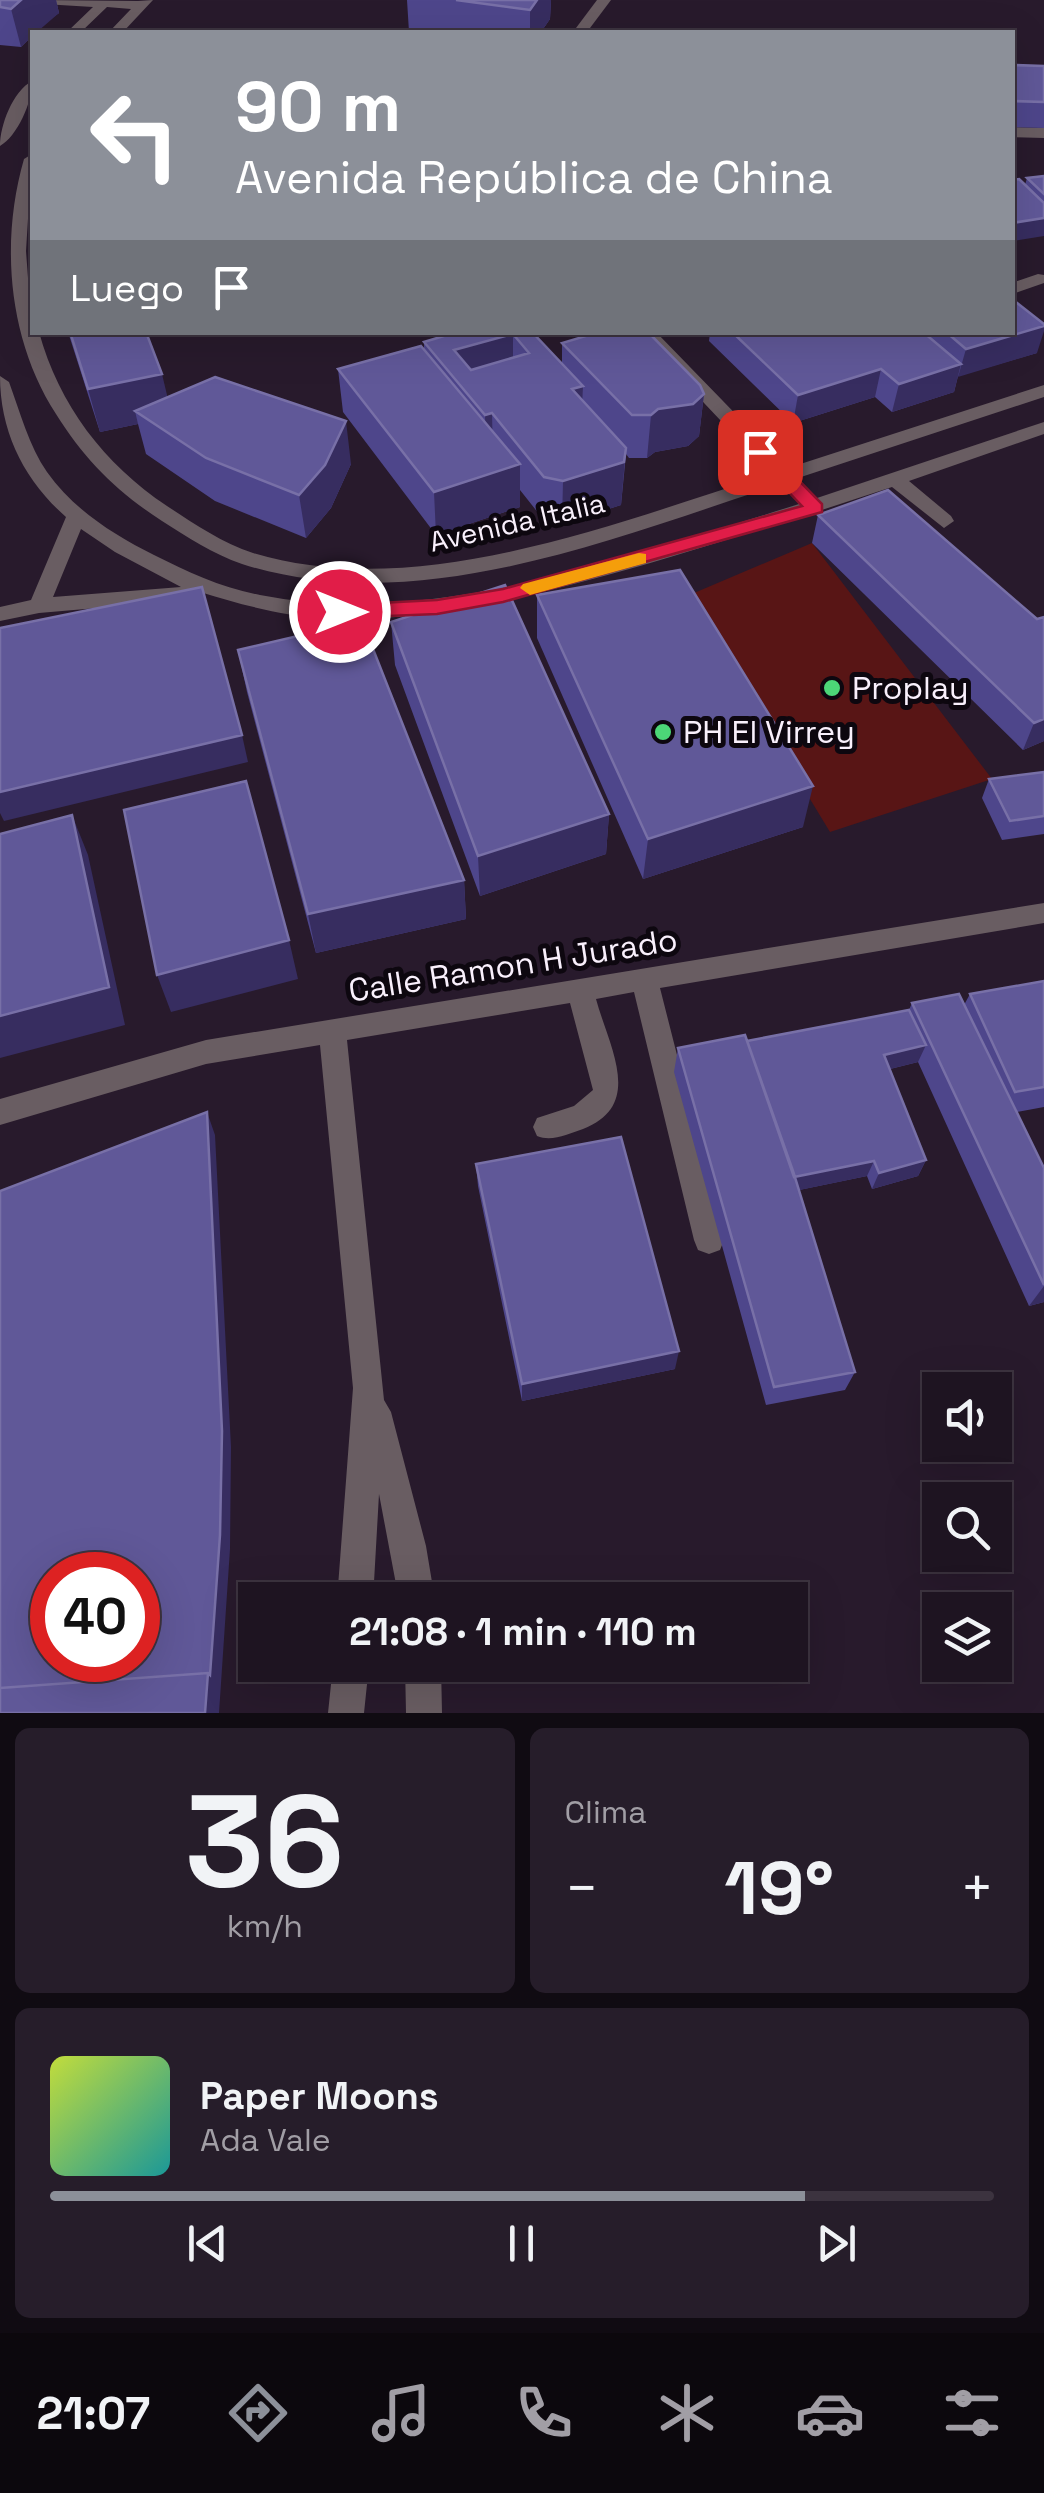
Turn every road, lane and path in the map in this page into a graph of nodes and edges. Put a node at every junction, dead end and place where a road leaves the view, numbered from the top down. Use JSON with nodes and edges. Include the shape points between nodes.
{"nodes":[{"id":1,"x":43,"y":0,"type":"edge"},
{"id":2,"x":604,"y":0,"type":"edge"},
{"id":3,"x":104,"y":2,"type":"edge"},
{"id":4,"x":142,"y":2,"type":"edge"},
{"id":5,"x":76,"y":30,"type":"edge"},
{"id":6,"x":118,"y":30,"type":"edge"},
{"id":7,"x":582,"y":30,"type":"edge"},
{"id":8,"x":30,"y":88,"type":"edge"},
{"id":9,"x":1015,"y":132,"type":"edge"},
{"id":10,"x":1044,"y":133,"type":"edge"},
{"id":11,"x":0,"y":141,"type":"edge"},
{"id":12,"x":30,"y":164,"type":"edge"},
{"id":13,"x":1038,"y":280,"type":"dead end"},
{"id":14,"x":1015,"y":288,"type":"edge"},
{"id":15,"x":22,"y":311,"type":"junction"},
{"id":16,"x":0,"y":314,"type":"edge"},
{"id":17,"x":30,"y":332,"type":"edge"},
{"id":18,"x":31,"y":335,"type":"edge"},
{"id":19,"x":649,"y":335,"type":"edge"},
{"id":20,"x":0,"y":382,"type":"edge"},
{"id":21,"x":1044,"y":391,"type":"edge"},
{"id":22,"x":1044,"y":428,"type":"edge"},
{"id":23,"x":785,"y":477,"type":"junction"},
{"id":24,"x":896,"y":480,"type":"junction"},
{"id":25,"x":815,"y":508,"type":"junction"},
{"id":26,"x":76,"y":517,"type":"junction"},
{"id":27,"x":944,"y":521,"type":"dead end"},
{"id":28,"x":210,"y":592,"type":"junction"},
{"id":29,"x":39,"y":606,"type":"junction"},
{"id":30,"x":0,"y":614,"type":"edge"},
{"id":31,"x":1044,"y":913,"type":"edge"},
{"id":32,"x":644,"y":979,"type":"junction"},
{"id":33,"x":580,"y":990,"type":"junction"},
{"id":34,"x":332,"y":1031,"type":"junction"},
{"id":35,"x":0,"y":1112,"type":"edge"},
{"id":36,"x":547,"y":1127,"type":"dead end"},
{"id":37,"x":708,"y":1240,"type":"dead end"},
{"id":38,"x":369,"y":1388,"type":"junction"},
{"id":39,"x":356,"y":1582,"type":"edge"},
{"id":40,"x":415,"y":1582,"type":"edge"},
{"id":41,"x":349,"y":1682,"type":"edge"},
{"id":42,"x":423,"y":1682,"type":"edge"},
{"id":43,"x":346,"y":1713,"type":"edge"},
{"id":44,"x":424,"y":1713,"type":"edge"}],
"edges":[{"from":1,"to":3,"type":"street"},
{"from":2,"to":7,"type":"street"},
{"from":3,"to":4,"type":"street"},
{"from":3,"to":5,"type":"street"},
{"from":4,"to":6,"type":"street"},
{"from":8,"to":11,"type":"street"},
{"from":9,"to":10,"type":"street"},
{"from":12,"to":15,"type":"street","name":"Avenida Italia","via":[[21,227]]},
{"from":13,"to":14,"type":"street"},
{"from":15,"to":16,"type":"street"},
{"from":15,"to":17,"type":"street","name":"Avenida Italia"},
{"from":18,"to":23,"type":"street","name":"Avenida Italia","via":[[56,400],[92,456],[123,487],[249,559],[383,575],[471,567]]},
{"from":19,"to":23,"type":"street"},
{"from":20,"to":26,"type":"street","name":"Avenida Italia","via":[[40,478]]},
{"from":21,"to":23,"type":"street","name":"Avenida Italia"},
{"from":22,"to":24,"type":"street","name":"Avenida Italia"},
{"from":23,"to":25,"type":"street"},
{"from":24,"to":25,"type":"street","name":"Avenida Italia"},
{"from":24,"to":27,"type":"street"},
{"from":25,"to":28,"type":"street","name":"Avenida Italia","via":[[503,595],[437,607],[307,611]]},
{"from":26,"to":28,"type":"street","name":"Avenida Italia"},
{"from":26,"to":29,"type":"street"},
{"from":28,"to":29,"type":"street"},
{"from":29,"to":30,"type":"street"},
{"from":31,"to":32,"type":"street","name":"Calle Ramon H Jurado"},
{"from":32,"to":33,"type":"street","name":"Calle Ramon H Jurado"},
{"from":32,"to":37,"type":"street"},
{"from":33,"to":34,"type":"street","name":"Calle Ramon H Jurado"},
{"from":33,"to":36,"type":"street","via":[[608,1090],[596,1111]]},
{"from":34,"to":35,"type":"street","name":"Calle Ramon H Jurado","via":[[206,1052]]},
{"from":34,"to":38,"type":"street"},
{"from":38,"to":39,"type":"street"},
{"from":38,"to":40,"type":"street"},
{"from":41,"to":43,"type":"street"},
{"from":42,"to":44,"type":"street"}]}
